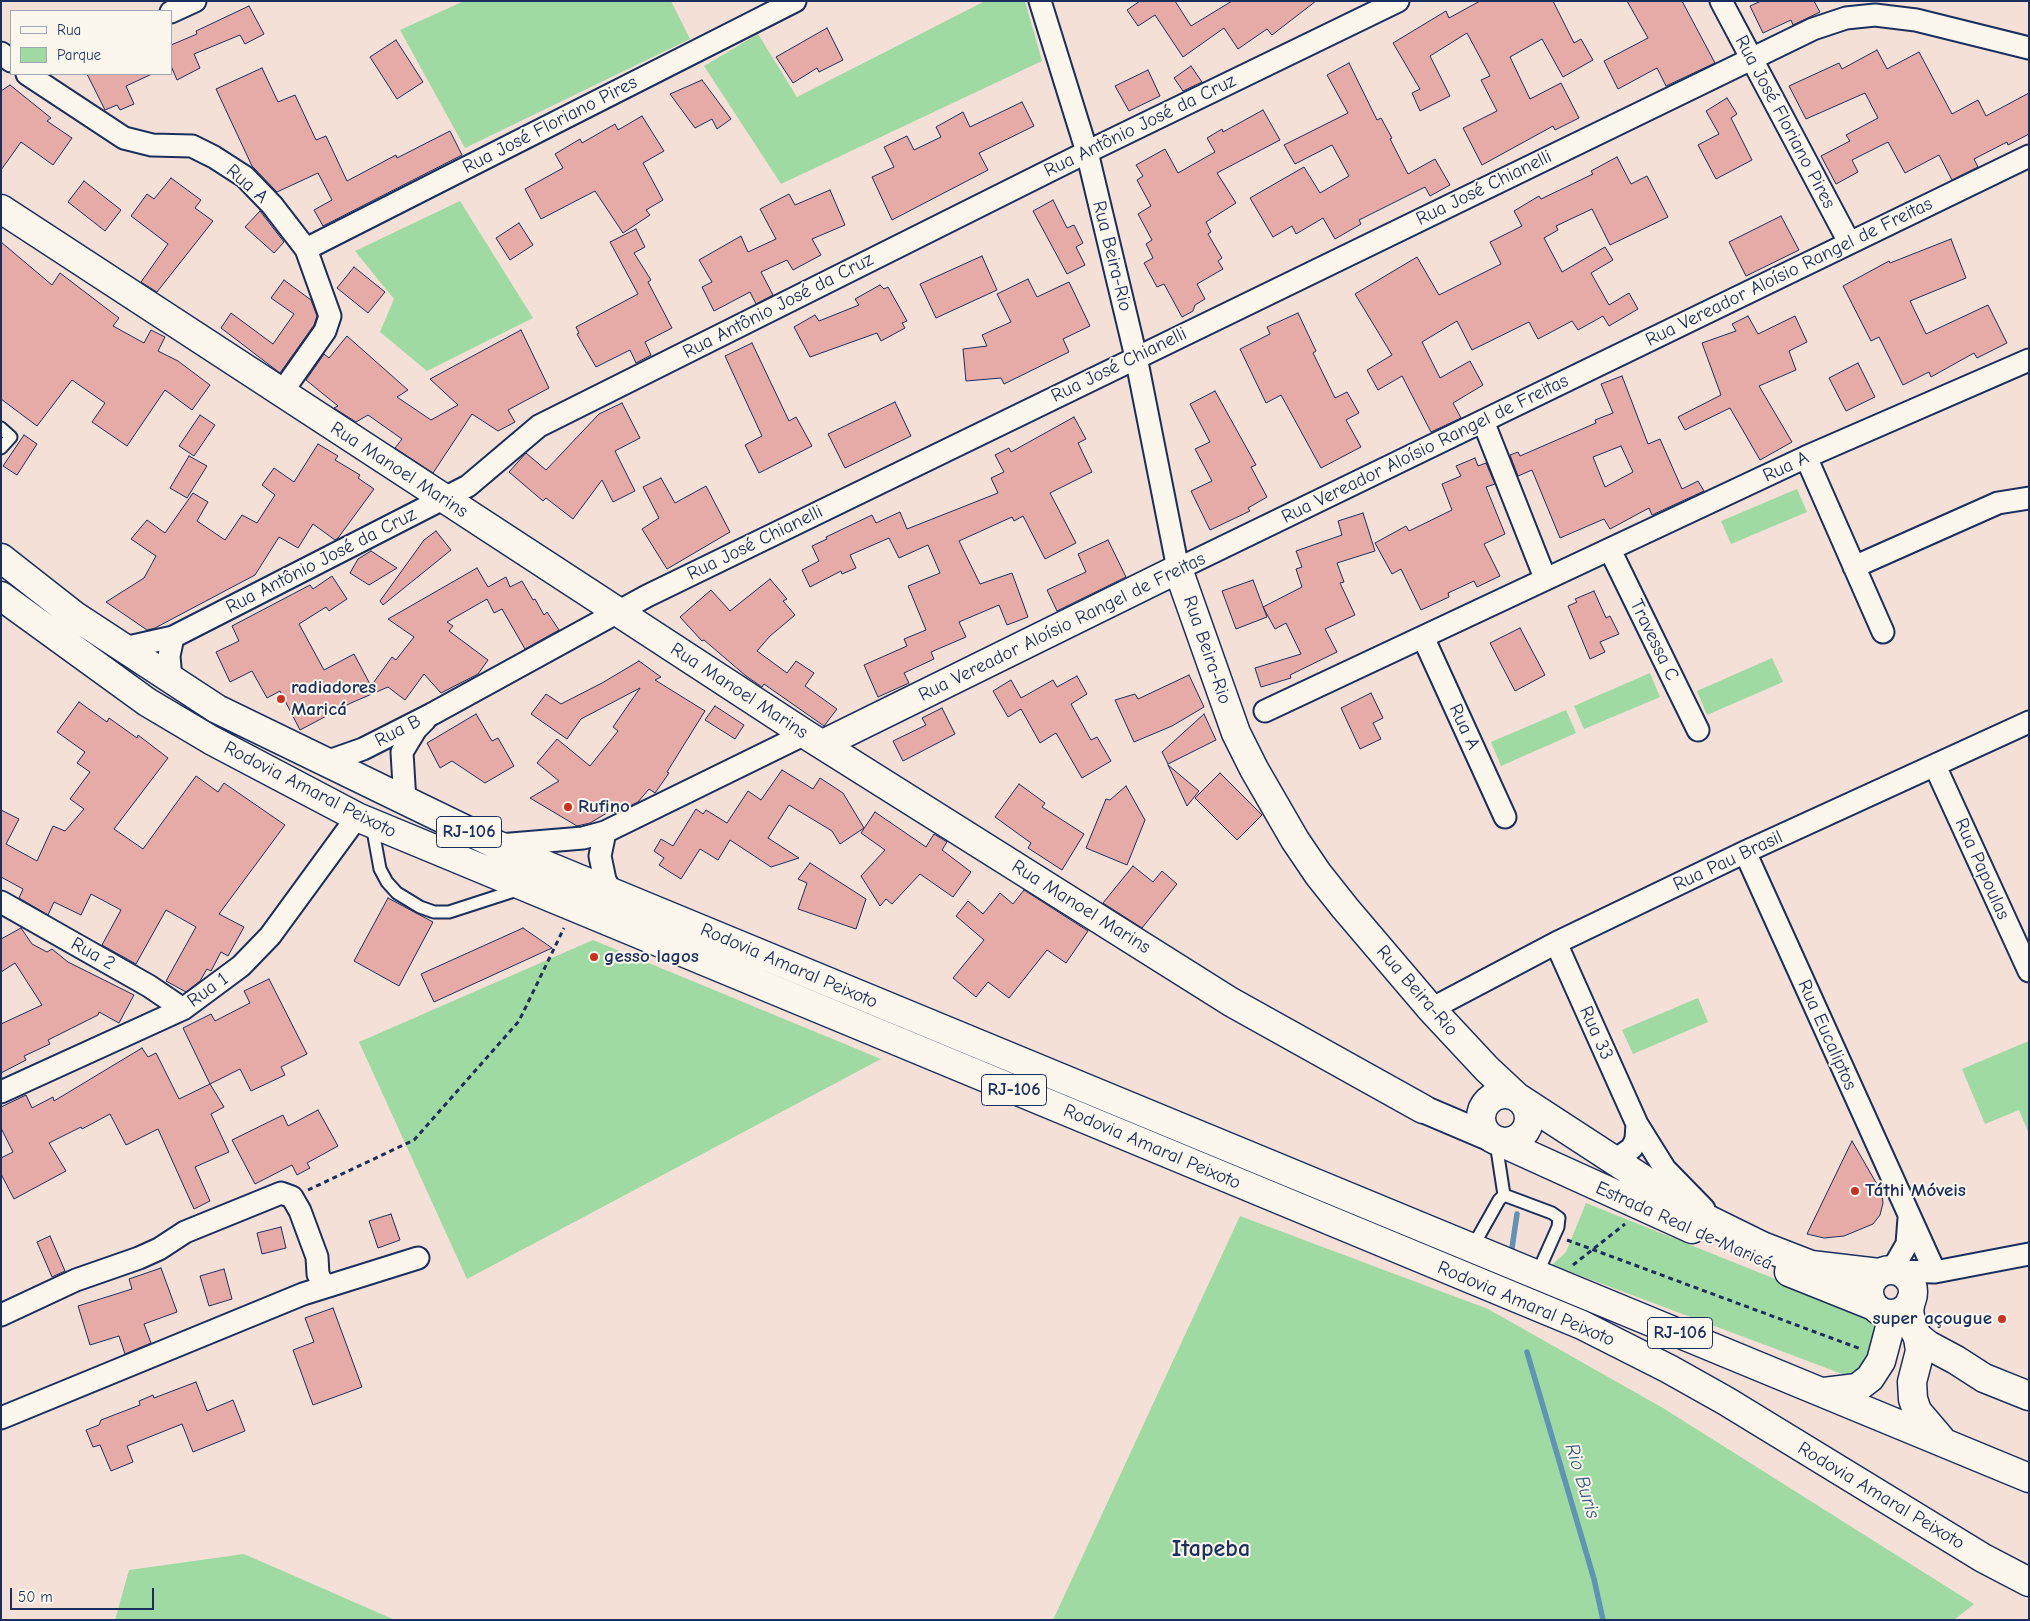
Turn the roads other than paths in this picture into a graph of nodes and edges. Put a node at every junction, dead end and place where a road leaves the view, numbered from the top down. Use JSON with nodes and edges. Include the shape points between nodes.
{"nodes":[{"id":1,"x":195,"y":1,"type":"edge"},
{"id":2,"x":795,"y":1,"type":"edge"},
{"id":3,"x":1040,"y":1,"type":"edge"},
{"id":4,"x":1398,"y":1,"type":"edge"},
{"id":5,"x":1721,"y":1,"type":"edge"},
{"id":6,"x":172,"y":12,"type":"edge"},
{"id":7,"x":2029,"y":48,"type":"edge"},
{"id":8,"x":1750,"y":59,"type":"junction"},
{"id":9,"x":30,"y":75,"type":"edge"},
{"id":10,"x":1086,"y":152,"type":"junction"},
{"id":11,"x":2029,"y":156,"type":"edge"},
{"id":12,"x":1,"y":209,"type":"edge"},
{"id":13,"x":1849,"y":242,"type":"junction"},
{"id":14,"x":306,"y":250,"type":"junction"},
{"id":15,"x":1136,"y":357,"type":"junction"},
{"id":16,"x":2029,"y":360,"type":"edge"},
{"id":17,"x":282,"y":392,"type":"junction"},
{"id":18,"x":1483,"y":421,"type":"junction"},
{"id":19,"x":1,"y":428,"type":"edge"},
{"id":20,"x":1,"y":448,"type":"edge"},
{"id":21,"x":1806,"y":457,"type":"junction"},
{"id":22,"x":2029,"y":498,"type":"edge"},
{"id":23,"x":442,"y":499,"type":"junction"},
{"id":24,"x":1610,"y":550,"type":"junction"},
{"id":25,"x":1,"y":558,"type":"edge"},
{"id":26,"x":1854,"y":567,"type":"junction"},
{"id":27,"x":1178,"y":569,"type":"junction"},
{"id":28,"x":1545,"y":578,"type":"junction"},
{"id":29,"x":1,"y":596,"type":"edge"},
{"id":30,"x":616,"y":611,"type":"junction"},
{"id":31,"x":1882,"y":632,"type":"dead end"},
{"id":32,"x":173,"y":637,"type":"junction"},
{"id":33,"x":1423,"y":637,"type":"junction"},
{"id":34,"x":124,"y":648,"type":"junction"},
{"id":35,"x":171,"y":679,"type":"junction"},
{"id":36,"x":1265,"y":711,"type":"dead end"},
{"id":37,"x":432,"y":714,"type":"junction"},
{"id":38,"x":2029,"y":722,"type":"edge"},
{"id":39,"x":1698,"y":730,"type":"dead end"},
{"id":40,"x":814,"y":739,"type":"junction"},
{"id":41,"x":326,"y":762,"type":"junction"},
{"id":42,"x":1935,"y":766,"type":"junction"},
{"id":43,"x":405,"y":802,"type":"junction"},
{"id":44,"x":1506,"y":816,"type":"dead end"},
{"id":45,"x":364,"y":820,"type":"junction"},
{"id":46,"x":605,"y":832,"type":"junction"},
{"id":47,"x":497,"y":845,"type":"junction"},
{"id":48,"x":1745,"y":852,"type":"junction"},
{"id":49,"x":527,"y":887,"type":"junction"},
{"id":50,"x":612,"y":893,"type":"junction"},
{"id":51,"x":1,"y":902,"type":"edge"},
{"id":52,"x":1556,"y":943,"type":"junction"},
{"id":53,"x":2029,"y":971,"type":"edge"},
{"id":54,"x":183,"y":1009,"type":"junction"},
{"id":55,"x":1431,"y":1009,"type":"junction"},
{"id":56,"x":1,"y":1092,"type":"edge"},
{"id":57,"x":1516,"y":1097,"type":"junction"},
{"id":58,"x":1423,"y":1109,"type":"joint"},
{"id":59,"x":1637,"y":1124,"type":"junction"},
{"id":60,"x":1496,"y":1140,"type":"junction"},
{"id":61,"x":1615,"y":1160,"type":"junction"},
{"id":62,"x":1504,"y":1195,"type":"junction"},
{"id":63,"x":1909,"y":1218,"type":"junction"},
{"id":64,"x":1726,"y":1229,"type":"junction"},
{"id":65,"x":1472,"y":1249,"type":"junction"},
{"id":66,"x":2029,"y":1254,"type":"edge"},
{"id":67,"x":418,"y":1258,"type":"dead end"},
{"id":68,"x":1935,"y":1272,"type":"junction"},
{"id":69,"x":1545,"y":1277,"type":"junction"},
{"id":70,"x":1899,"y":1282,"type":"junction"},
{"id":71,"x":324,"y":1287,"type":"junction"},
{"id":72,"x":1,"y":1315,"type":"edge"},
{"id":73,"x":1882,"y":1315,"type":"junction"},
{"id":74,"x":1918,"y":1348,"type":"junction"},
{"id":75,"x":1824,"y":1392,"type":"junction"},
{"id":76,"x":2029,"y":1396,"type":"edge"},
{"id":77,"x":1,"y":1418,"type":"edge"},
{"id":78,"x":1944,"y":1442,"type":"junction"},
{"id":79,"x":2029,"y":1478,"type":"edge"},
{"id":80,"x":2029,"y":1582,"type":"edge"}],
"edges":[{"from":1,"to":6,"type":"street"},
{"from":2,"to":14,"type":"street","name":"Rua José Floriano Pires"},
{"from":3,"to":10,"type":"street","name":"Rua Beira-Rio"},
{"from":4,"to":10,"type":"street","name":"Rua Antônio José da Cruz"},
{"from":5,"to":8,"type":"street","name":"Rua José Floriano Pires"},
{"from":7,"to":8,"type":"street","name":"Rua José Chianelli","via":[[1916,20],[1875,15],[1846,18],[1813,29]]},
{"from":8,"to":13,"type":"street","name":"Rua José Floriano Pires"},
{"from":8,"to":15,"type":"street","name":"Rua José Chianelli"},
{"from":9,"to":14,"type":"street","name":"Rua A","via":[[124,138],[152,145],[192,146],[214,157],[245,177],[272,204]]},
{"from":10,"to":15,"type":"street","name":"Rua Beira-Rio"},
{"from":10,"to":23,"type":"street","name":"Rua Antônio José da Cruz","via":[[539,426],[480,477]]},
{"from":11,"to":13,"type":"street","name":"Rua Vereador Aloísio Rangel de Freitas"},
{"from":12,"to":17,"type":"main road","name":"Rua Manoel Marins"},
{"from":13,"to":18,"type":"street","name":"Rua Vereador Aloísio Rangel de Freitas"},
{"from":14,"to":17,"type":"street","name":"Rua A","via":[[330,316],[325,331]]},
{"from":15,"to":27,"type":"street","name":"Rua Beira-Rio"},
{"from":15,"to":30,"type":"street","name":"Rua José Chianelli"},
{"from":16,"to":21,"type":"street","name":"Rua A"},
{"from":17,"to":23,"type":"main road","name":"Rua Manoel Marins"},
{"from":18,"to":27,"type":"street","name":"Rua Vereador Aloísio Rangel de Freitas"},
{"from":18,"to":28,"type":"street"},
{"from":19,"to":20,"type":"lane","via":[[11,437]]},
{"from":21,"to":24,"type":"street","name":"Rua A"},
{"from":21,"to":26,"type":"street"},
{"from":22,"to":26,"type":"street","via":[[1998,504]]},
{"from":23,"to":30,"type":"main road","name":"Rua Manoel Marins"},
{"from":23,"to":32,"type":"street","name":"Rua Antônio José da Cruz"},
{"from":24,"to":28,"type":"street","name":"Rua A"},
{"from":24,"to":39,"type":"street","name":"Travessa C"},
{"from":25,"to":34,"type":"main road","name":"Rodovia Amaral Peixoto","number":"RJ-106","via":[[75,616]]},
{"from":26,"to":31,"type":"street"},
{"from":27,"to":40,"type":"main road","name":"Rua Vereador Aloísio Rangel de Freitas"},
{"from":27,"to":55,"type":"main road","name":"Rua Beira-Rio","via":[[1236,733],[1273,802],[1318,874]]},
{"from":28,"to":33,"type":"street","name":"Rua A"},
{"from":29,"to":45,"type":"main road","name":"Rodovia Amaral Peixoto","number":"RJ-106","via":[[147,702],[211,740]]},
{"from":30,"to":37,"type":"street","name":"Rua José Chianelli"},
{"from":30,"to":40,"type":"main road","name":"Rua Manoel Marins"},
{"from":32,"to":34,"type":"street"},
{"from":32,"to":35,"type":"street","via":[[169,656]]},
{"from":33,"to":36,"type":"street","name":"Rua A"},
{"from":33,"to":44,"type":"street","name":"Rua A"},
{"from":34,"to":35,"type":"main road","name":"Rodovia Amaral Peixoto","number":"RJ-106"},
{"from":35,"to":41,"type":"main road","name":"Rodovia Amaral Peixoto","number":"RJ-106","via":[[217,709]]},
{"from":37,"to":41,"type":"street","name":"Rua B","via":[[363,749]]},
{"from":37,"to":43,"type":"street","name":"Rua B","via":[[416,729],[402,752]]},
{"from":38,"to":42,"type":"street","name":"Rua Pau Brasil"},
{"from":40,"to":46,"type":"street"},
{"from":40,"to":58,"type":"main road","name":"Rua Manoel Marins","via":[[1231,1002]]},
{"from":41,"to":43,"type":"main road","name":"Rodovia Amaral Peixoto","number":"RJ-106"},
{"from":42,"to":48,"type":"street","name":"Rua Pau Brasil"},
{"from":42,"to":53,"type":"street","name":"Rua Papoulas"},
{"from":43,"to":47,"type":"main road","name":"Rodovia Amaral Peixoto","number":"RJ-106"},
{"from":45,"to":49,"type":"main road","name":"Rodovia Amaral Peixoto","number":"RJ-106"},
{"from":45,"to":49,"type":"lane","via":[[387,882],[397,893],[420,907],[434,912],[449,912]]},
{"from":45,"to":54,"type":"street","name":"Rua 1","via":[[270,936],[241,966]]},
{"from":46,"to":47,"type":"street","via":[[583,838]]},
{"from":46,"to":50,"type":"street","via":[[600,856],[603,874]]},
{"from":47,"to":50,"type":"main road","name":"Rodovia Amaral Peixoto","number":"RJ-106"},
{"from":48,"to":52,"type":"street","name":"Rua Pau Brasil"},
{"from":48,"to":63,"type":"street","name":"Rua Eucaliptos"},
{"from":49,"to":80,"type":"main road","name":"Rodovia Amaral Peixoto","number":"RJ-106","via":[[1582,1326],[1726,1401],[1983,1558]]},
{"from":50,"to":65,"type":"main road","name":"Rodovia Amaral Peixoto","number":"RJ-106"},
{"from":51,"to":54,"type":"street","name":"Rua 2"},
{"from":52,"to":55,"type":"street","name":"Rua Pau Brasil"},
{"from":52,"to":59,"type":"street","name":"Rua 33"},
{"from":54,"to":56,"type":"street","name":"Rua 1"},
{"from":55,"to":57,"type":"main road","name":"Rua Beira-Rio"},
{"from":57,"to":60,"type":"main road","via":[[1496,1095],[1482,1110],[1482,1124]]},
{"from":57,"to":61,"type":"main road","name":"Estrada Real de Maricá"},
{"from":58,"to":60,"type":"street","name":"Rua Manoel Marins"},
{"from":59,"to":61,"type":"street","via":[[1632,1148]]},
{"from":59,"to":64,"type":"street","name":"Rua 33","via":[[1675,1181]]},
{"from":60,"to":62,"type":"lane"},
{"from":60,"to":73,"type":"main road","name":"Estrada Real de Maricá"},
{"from":61,"to":64,"type":"main road","name":"Estrada Real de Maricá","via":[[1682,1206]]},
{"from":62,"to":65,"type":"lane"},
{"from":62,"to":69,"type":"lane","via":[[1558,1218]]},
{"from":63,"to":68,"type":"street","name":"Rua Eucaliptos"},
{"from":63,"to":70,"type":"street","name":"Rua Eucaliptos"},
{"from":64,"to":70,"type":"main road","name":"Estrada Real de Maricá","via":[[1810,1265]]},
{"from":65,"to":69,"type":"main road","name":"Rodovia Amaral Peixoto","number":"RJ-106"},
{"from":66,"to":68,"type":"street"},
{"from":67,"to":71,"type":"street"},
{"from":68,"to":70,"type":"street","via":[[1925,1279]]},
{"from":69,"to":75,"type":"main road","name":"Rodovia Amaral Peixoto","number":"RJ-106"},
{"from":70,"to":73,"type":"main road","via":[[1905,1308]]},
{"from":70,"to":73,"type":"main road","via":[[1870,1286],[1869,1295]]},
{"from":70,"to":74,"type":"main road"},
{"from":71,"to":72,"type":"street","via":[[300,1211],[292,1197],[280,1193],[185,1232],[139,1258],[76,1280]]},
{"from":71,"to":77,"type":"street"},
{"from":73,"to":74,"type":"main road","via":[[1906,1350]]},
{"from":73,"to":75,"type":"main road","via":[[1883,1357],[1876,1373],[1864,1385],[1848,1391]]},
{"from":74,"to":76,"type":"main road","via":[[1951,1374],[1984,1378]]},
{"from":74,"to":78,"type":"main road","via":[[1912,1382],[1913,1400],[1917,1411]]},
{"from":75,"to":78,"type":"main road","name":"Rodovia Amaral Peixoto","number":"RJ-106"},
{"from":78,"to":79,"type":"main road","name":"Rodovia Amaral Peixoto","number":"RJ-106"}]}
